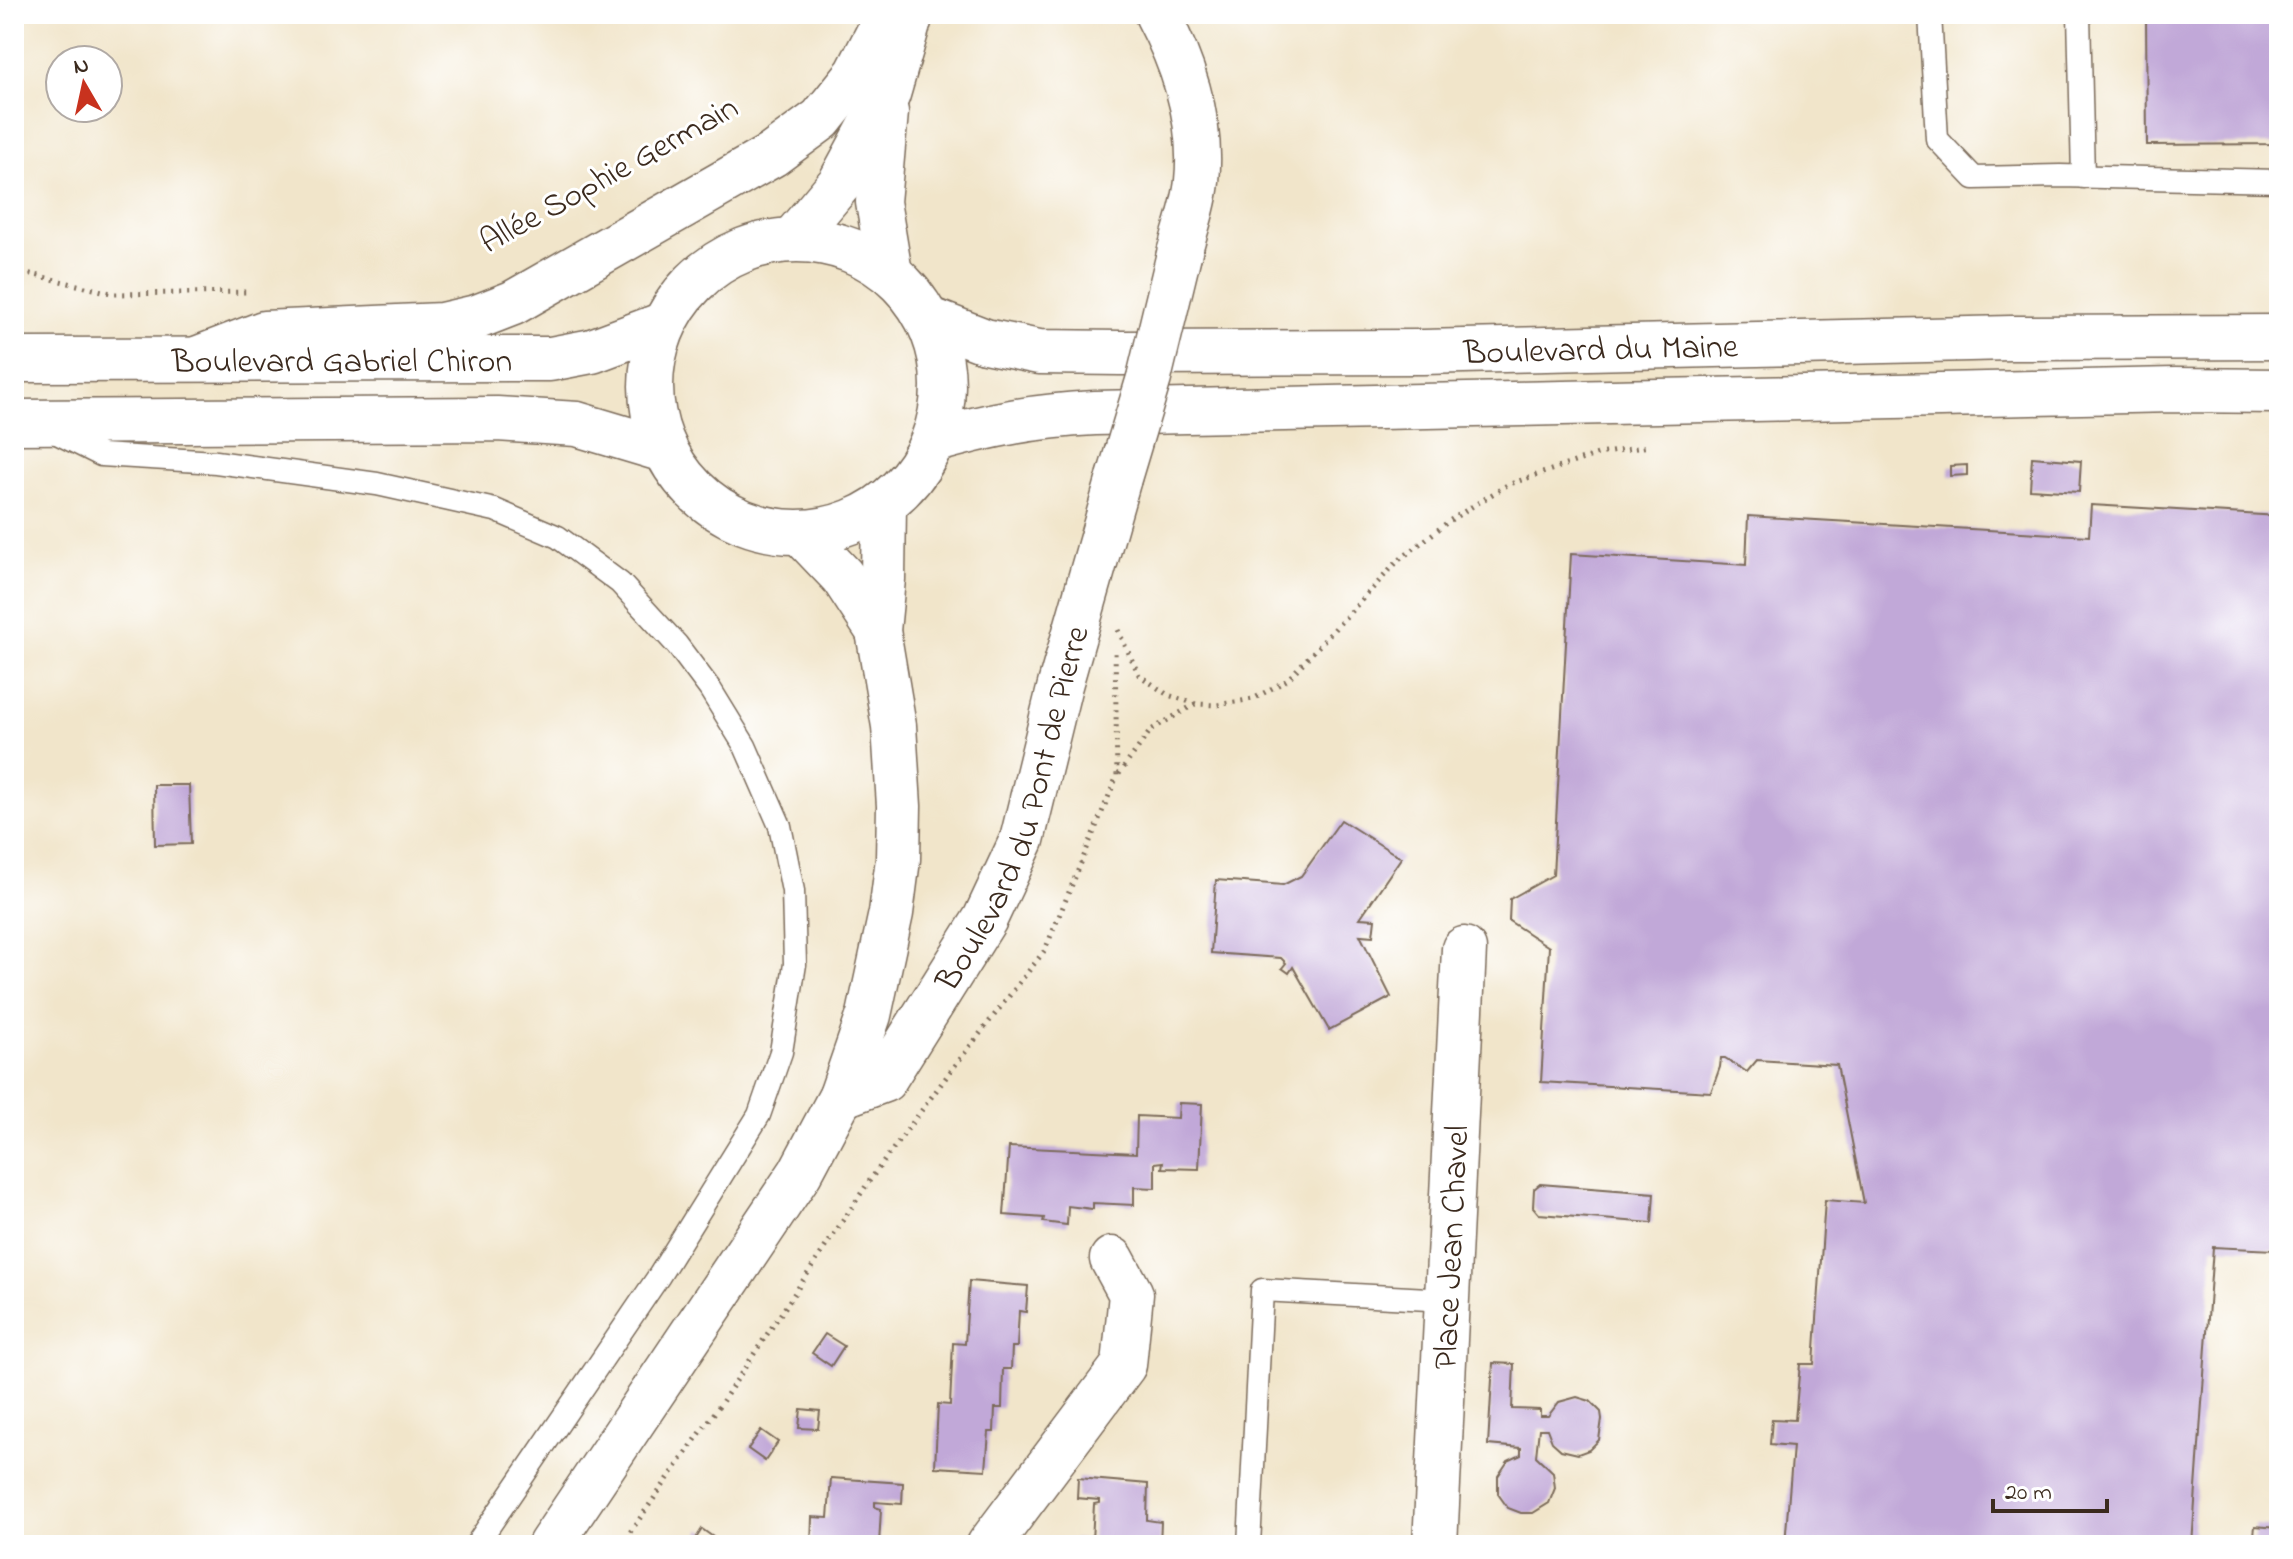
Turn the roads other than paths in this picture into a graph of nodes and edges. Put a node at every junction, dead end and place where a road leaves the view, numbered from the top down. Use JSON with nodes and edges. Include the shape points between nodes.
{"nodes":[{"id":1,"x":888,"y":14,"type":"edge"},
{"id":2,"x":911,"y":14,"type":"edge"},
{"id":3,"x":1157,"y":14,"type":"edge"},
{"id":4,"x":1930,"y":14,"type":"edge"},
{"id":5,"x":2079,"y":14,"type":"edge"},
{"id":6,"x":888,"y":94,"type":"junction"},
{"id":7,"x":2083,"y":177,"type":"junction"},
{"id":8,"x":2279,"y":181,"type":"edge"},
{"id":9,"x":793,"y":239,"type":"junction"},
{"id":10,"x":890,"y":273,"type":"junction"},
{"id":11,"x":928,"y":319,"type":"junction"},
{"id":12,"x":664,"y":324,"type":"junction"},
{"id":13,"x":2279,"y":337,"type":"edge"},
{"id":14,"x":199,"y":358,"type":"junction"},
{"id":15,"x":14,"y":360,"type":"edge"},
{"id":16,"x":2279,"y":391,"type":"edge"},
{"id":17,"x":25,"y":422,"type":"edge"},
{"id":18,"x":933,"y":441,"type":"junction"},
{"id":19,"x":664,"y":450,"type":"junction"},
{"id":20,"x":884,"y":504,"type":"junction"},
{"id":21,"x":801,"y":533,"type":"junction"},
{"id":22,"x":878,"y":631,"type":"junction"},
{"id":23,"x":1464,"y":949,"type":"dead end"},
{"id":24,"x":841,"y":1096,"type":"junction"},
{"id":25,"x":1112,"y":1259,"type":"dead end"},
{"id":26,"x":1447,"y":1300,"type":"junction"},
{"id":27,"x":476,"y":1545,"type":"edge"},
{"id":28,"x":550,"y":1545,"type":"edge"},
{"id":29,"x":989,"y":1545,"type":"edge"},
{"id":30,"x":1249,"y":1545,"type":"edge"},
{"id":31,"x":1435,"y":1545,"type":"edge"}],
"edges":[{"from":1,"to":14,"type":"main road","via":[[857,74],[821,119],[772,155],[513,303],[442,325],[264,333]]},
{"from":2,"to":6,"type":"main road"},
{"from":3,"to":24,"type":"main road","name":"Boulevard du Pont de Pierre","bridge":true,"via":[[1176,50],[1190,96],[1197,183],[1022,840],[985,919],[884,1080]]},
{"from":4,"to":7,"type":"lane","via":[[1937,139],[1974,178]]},
{"from":5,"to":7,"type":"lane"},
{"from":6,"to":9,"type":"main road","via":[[840,183]]},
{"from":6,"to":10,"type":"main road","via":[[878,202]]},
{"from":7,"to":8,"type":"lane"},
{"from":9,"to":10,"type":"main road","via":[[861,254]]},
{"from":9,"to":12,"type":"main road","via":[[753,246],[716,263],[685,290]]},
{"from":10,"to":11,"type":"main road"},
{"from":11,"to":13,"type":"main road","name":"Boulevard du Maine","via":[[985,341],[1039,352],[1423,352]]},
{"from":11,"to":18,"type":"main road","via":[[941,358],[943,400]]},
{"from":12,"to":14,"type":"main road","name":"Boulevard Gabriel Chiron","via":[[592,351],[550,359]]},
{"from":12,"to":19,"type":"main road","via":[[649,387]]},
{"from":14,"to":15,"type":"main road","name":"Boulevard Gabriel Chiron"},
{"from":16,"to":18,"type":"main road","name":"Boulevard du Maine","via":[[1095,413],[990,424]]},
{"from":17,"to":19,"type":"main road","name":"Boulevard Gabriel Chiron","via":[[497,419],[577,424]]},
{"from":17,"to":27,"type":"lane","via":[[101,455],[216,462],[377,484],[495,510],[558,537],[620,583],[677,645],[745,746],[780,826],[793,891],[795,964],[781,1052],[759,1115],[659,1276]]},
{"from":18,"to":20,"type":"main road","via":[[921,465]]},
{"from":19,"to":21,"type":"main road","via":[[688,485],[721,512],[759,528]]},
{"from":20,"to":21,"type":"main road","via":[[845,524]]},
{"from":20,"to":22,"type":"main road"},
{"from":21,"to":22,"type":"main road","via":[[842,576]]},
{"from":22,"to":24,"type":"main road","name":"Boulevard du Pont de Pierre","via":[[894,726],[898,859],[869,1015]]},
{"from":23,"to":26,"type":"main road","name":"Place Jean Chavel"},
{"from":24,"to":28,"type":"main road","name":"Boulevard du Pont de Pierre","via":[[800,1173]]},
{"from":25,"to":29,"type":"main road","via":[[1131,1294],[1124,1365]]},
{"from":26,"to":30,"type":"lane","via":[[1262,1290]]},
{"from":26,"to":31,"type":"main road","name":"Place Jean Chavel"}]}
